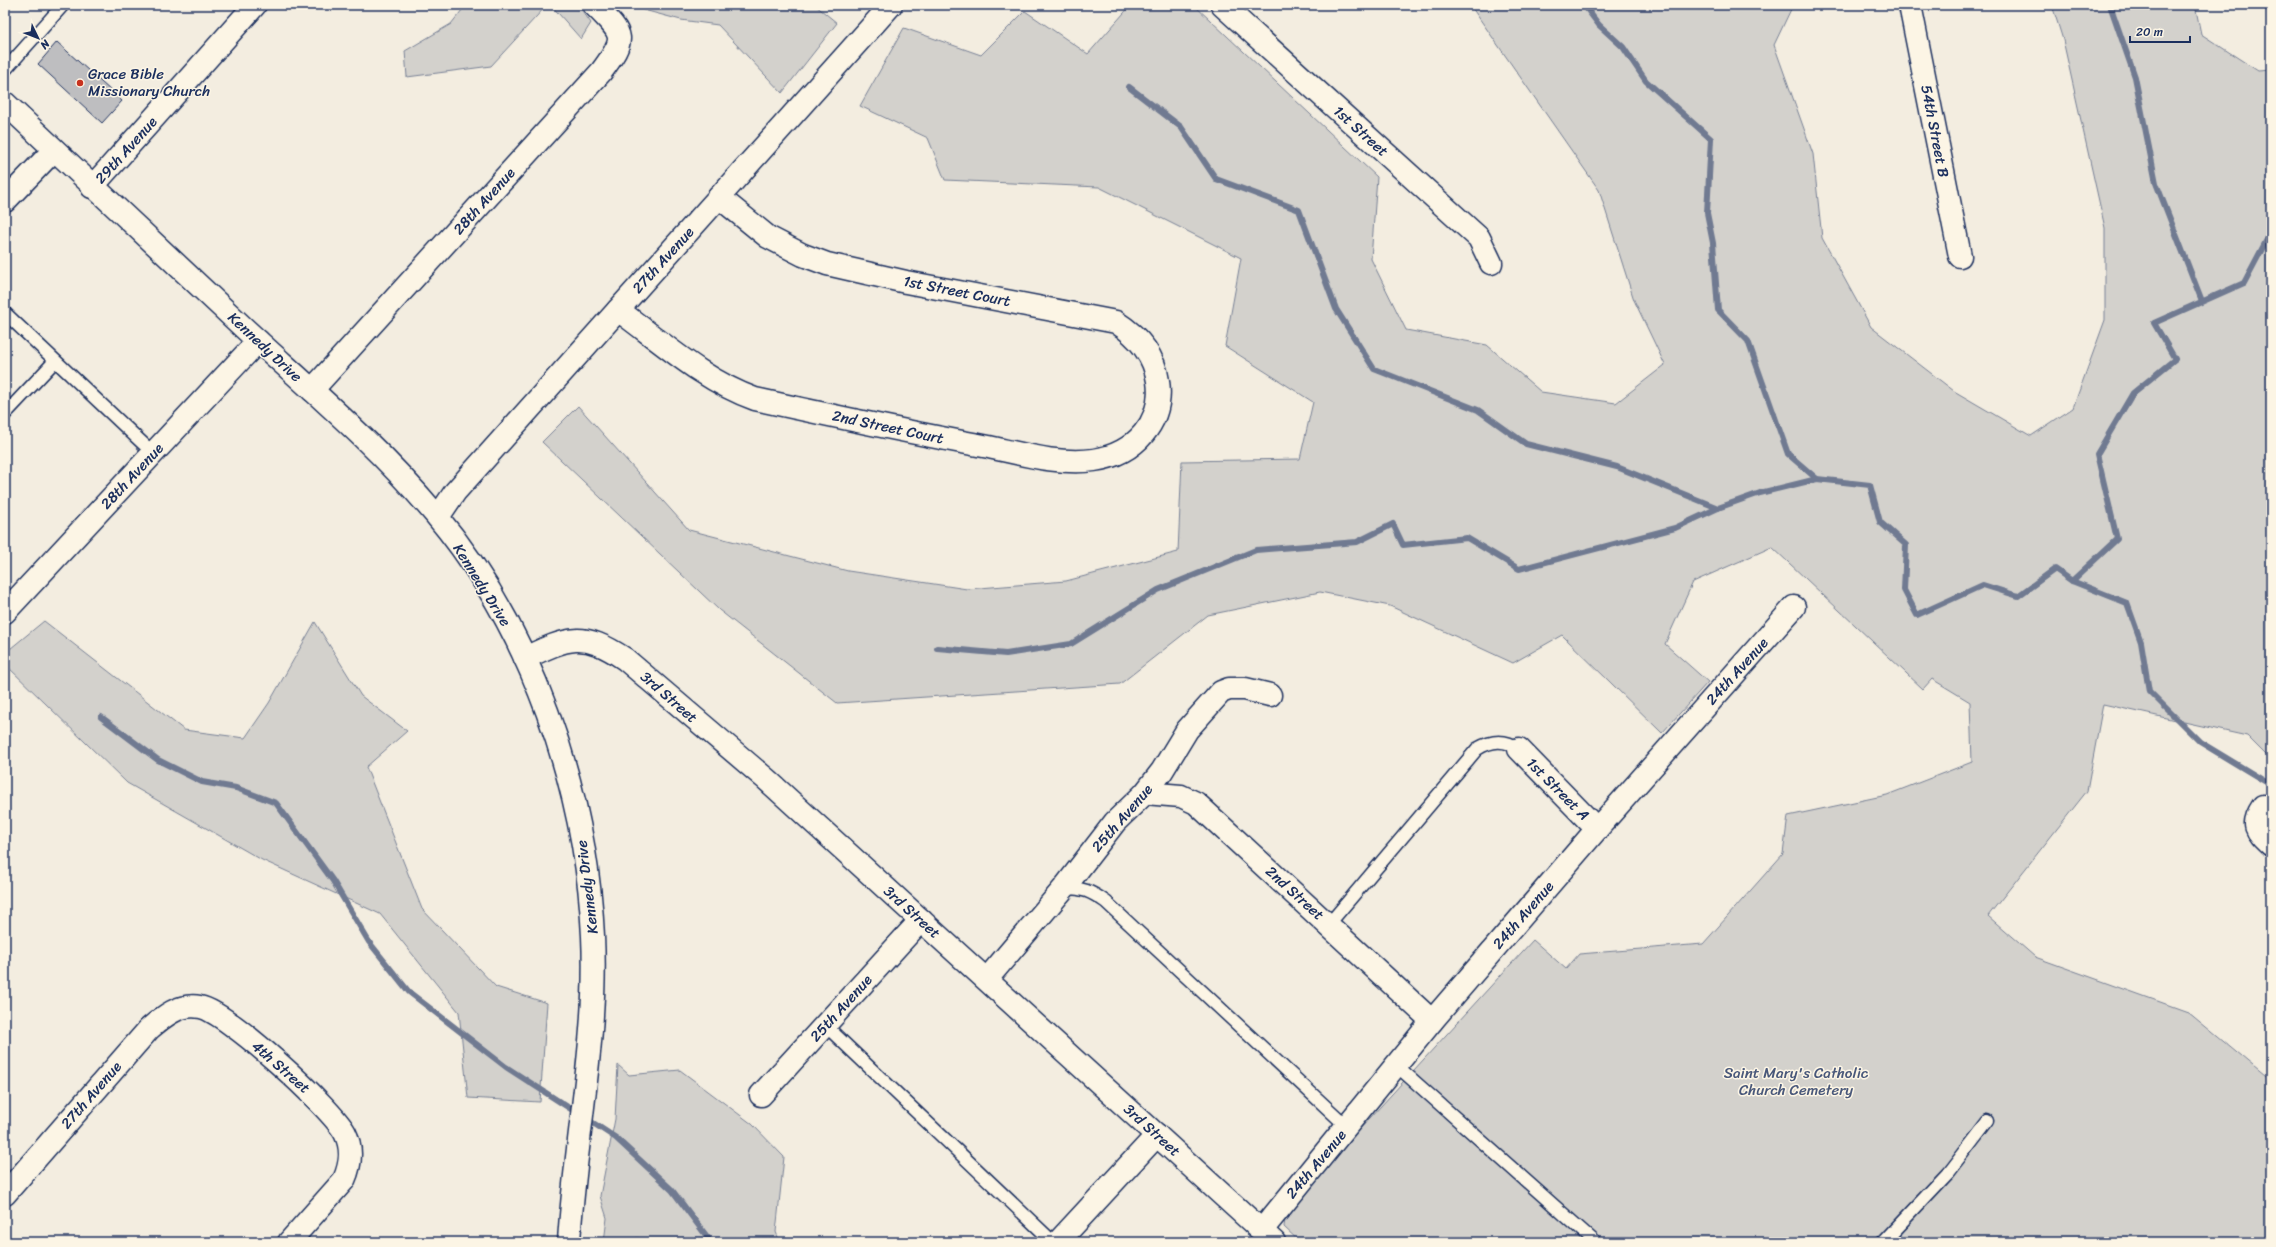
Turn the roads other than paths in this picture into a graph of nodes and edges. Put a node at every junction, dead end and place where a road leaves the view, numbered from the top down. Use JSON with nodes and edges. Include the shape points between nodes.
{"nodes":[{"id":1,"x":63,"y":5,"type":"edge"},
{"id":2,"x":255,"y":5,"type":"edge"},
{"id":3,"x":594,"y":5,"type":"edge"},
{"id":4,"x":891,"y":5,"type":"edge"},
{"id":5,"x":1222,"y":5,"type":"edge"},
{"id":6,"x":1910,"y":5,"type":"edge"},
{"id":7,"x":5,"y":70,"type":"edge"},
{"id":8,"x":5,"y":103,"type":"edge"},
{"id":9,"x":54,"y":150,"type":"junction"},
{"id":10,"x":92,"y":187,"type":"junction"},
{"id":11,"x":718,"y":197,"type":"junction"},
{"id":12,"x":5,"y":200,"type":"edge"},
{"id":13,"x":1960,"y":256,"type":"dead end"},
{"id":14,"x":1491,"y":263,"type":"dead end"},
{"id":15,"x":618,"y":310,"type":"junction"},
{"id":16,"x":5,"y":313,"type":"edge"},
{"id":17,"x":258,"y":341,"type":"junction"},
{"id":18,"x":55,"y":361,"type":"junction"},
{"id":19,"x":312,"y":390,"type":"junction"},
{"id":20,"x":1159,"y":405,"type":"joint"},
{"id":21,"x":5,"y":414,"type":"edge"},
{"id":22,"x":153,"y":453,"type":"junction"},
{"id":23,"x":438,"y":517,"type":"junction"},
{"id":24,"x":1794,"y":607,"type":"dead end"},
{"id":25,"x":5,"y":612,"type":"edge"},
{"id":26,"x":526,"y":658,"type":"junction"},
{"id":27,"x":1270,"y":695,"type":"dead end"},
{"id":28,"x":1519,"y":749,"type":"joint"},
{"id":29,"x":1145,"y":792,"type":"junction"},
{"id":30,"x":2263,"y":806,"type":"dead end"},
{"id":31,"x":1597,"y":829,"type":"junction"},
{"id":32,"x":2271,"y":845,"type":"edge"},
{"id":33,"x":1064,"y":888,"type":"junction"},
{"id":34,"x":921,"y":920,"type":"junction"},
{"id":35,"x":1329,"y":924,"type":"junction"},
{"id":36,"x":987,"y":979,"type":"junction"},
{"id":37,"x":186,"y":1006,"type":"joint"},
{"id":38,"x":1432,"y":1021,"type":"junction"},
{"id":39,"x":826,"y":1026,"type":"junction"},
{"id":40,"x":1397,"y":1066,"type":"junction"},
{"id":41,"x":760,"y":1096,"type":"dead end"},
{"id":42,"x":1988,"y":1121,"type":"dead end"},
{"id":43,"x":1349,"y":1124,"type":"junction"},
{"id":44,"x":1157,"y":1135,"type":"junction"},
{"id":45,"x":5,"y":1194,"type":"edge"},
{"id":46,"x":1268,"y":1236,"type":"edge"},
{"id":47,"x":289,"y":1242,"type":"edge"},
{"id":48,"x":569,"y":1242,"type":"edge"},
{"id":49,"x":1053,"y":1242,"type":"edge"},
{"id":50,"x":1058,"y":1242,"type":"edge"},
{"id":51,"x":1595,"y":1242,"type":"edge"},
{"id":52,"x":1883,"y":1242,"type":"edge"}],
"edges":[{"from":1,"to":7,"type":"lane"},
{"from":2,"to":10,"type":"street","name":"29th Avenue"},
{"from":3,"to":19,"type":"street","name":"28th Avenue","via":[[617,31],[620,41],[614,55]]},
{"from":4,"to":11,"type":"street","name":"27th Avenue"},
{"from":5,"to":14,"type":"street","name":"1st Street","via":[[1478,238]]},
{"from":6,"to":13,"type":"street","name":"54th Street B"},
{"from":8,"to":9,"type":"street","name":"Kennedy Drive"},
{"from":9,"to":10,"type":"street","name":"Kennedy Drive"},
{"from":9,"to":12,"type":"street"},
{"from":10,"to":17,"type":"street","name":"Kennedy Drive"},
{"from":11,"to":15,"type":"street","name":"27th Avenue"},
{"from":11,"to":20,"type":"street","name":"1st Street Court","via":[[768,237],[827,264],[906,282],[1116,322],[1140,340],[1148,353],[1157,372]]},
{"from":15,"to":20,"type":"street","name":"2nd Street Court","via":[[718,383],[755,399],[912,433],[1027,454],[1072,461],[1114,456],[1129,447],[1150,427]]},
{"from":15,"to":23,"type":"street","name":"27th Avenue","via":[[455,492]]},
{"from":16,"to":18,"type":"lane"},
{"from":17,"to":19,"type":"street","name":"Kennedy Drive"},
{"from":17,"to":22,"type":"street","name":"28th Avenue"},
{"from":18,"to":21,"type":"lane"},
{"from":18,"to":22,"type":"lane"},
{"from":19,"to":23,"type":"street","name":"Kennedy Drive","via":[[381,456]]},
{"from":22,"to":25,"type":"street","name":"28th Avenue"},
{"from":23,"to":26,"type":"street","name":"Kennedy Drive","via":[[470,561]]},
{"from":24,"to":31,"type":"street","name":"24th Avenue"},
{"from":26,"to":34,"type":"street","name":"3rd Street","via":[[552,645],[584,639],[608,648],[625,659],[766,779]]},
{"from":26,"to":48,"type":"street","name":"Kennedy Drive","via":[[556,734],[575,801],[594,936],[594,992]]},
{"from":27,"to":29,"type":"street","name":"25th Avenue","via":[[1245,689],[1221,692],[1186,730],[1162,771]]},
{"from":28,"to":31,"type":"street","name":"1st Street A"},
{"from":28,"to":35,"type":"lane","via":[[1510,743],[1497,741],[1477,749]]},
{"from":29,"to":33,"type":"street","name":"25th Avenue","via":[[1115,822]]},
{"from":29,"to":35,"type":"street","name":"2nd Street","via":[[1181,796],[1196,803]]},
{"from":30,"to":32,"type":"street","via":[[2255,821],[2256,829]]},
{"from":31,"to":38,"type":"street","name":"24th Avenue"},
{"from":33,"to":36,"type":"street","name":"25th Avenue"},
{"from":33,"to":43,"type":"lane","via":[[1078,887],[1092,891],[1106,902],[1340,1120]]},
{"from":34,"to":36,"type":"street","name":"3rd Street"},
{"from":34,"to":39,"type":"street","name":"25th Avenue"},
{"from":35,"to":38,"type":"street","name":"2nd Street"},
{"from":36,"to":44,"type":"street","name":"3rd Street"},
{"from":37,"to":45,"type":"street","name":"27th Avenue","via":[[173,1011],[149,1030]]},
{"from":37,"to":47,"type":"street","name":"4th Street","via":[[200,1007],[226,1020],[300,1082],[345,1132],[350,1146],[350,1157],[344,1180]]},
{"from":38,"to":40,"type":"street","name":"24th Avenue"},
{"from":39,"to":41,"type":"street","name":"25th Avenue"},
{"from":39,"to":49,"type":"lane"},
{"from":40,"to":43,"type":"street","name":"24th Avenue"},
{"from":40,"to":51,"type":"lane"},
{"from":42,"to":52,"type":"lane","via":[[1948,1173]]},
{"from":43,"to":46,"type":"street","name":"24th Avenue"},
{"from":44,"to":46,"type":"street","name":"3rd Street"},
{"from":44,"to":50,"type":"street"}]}
